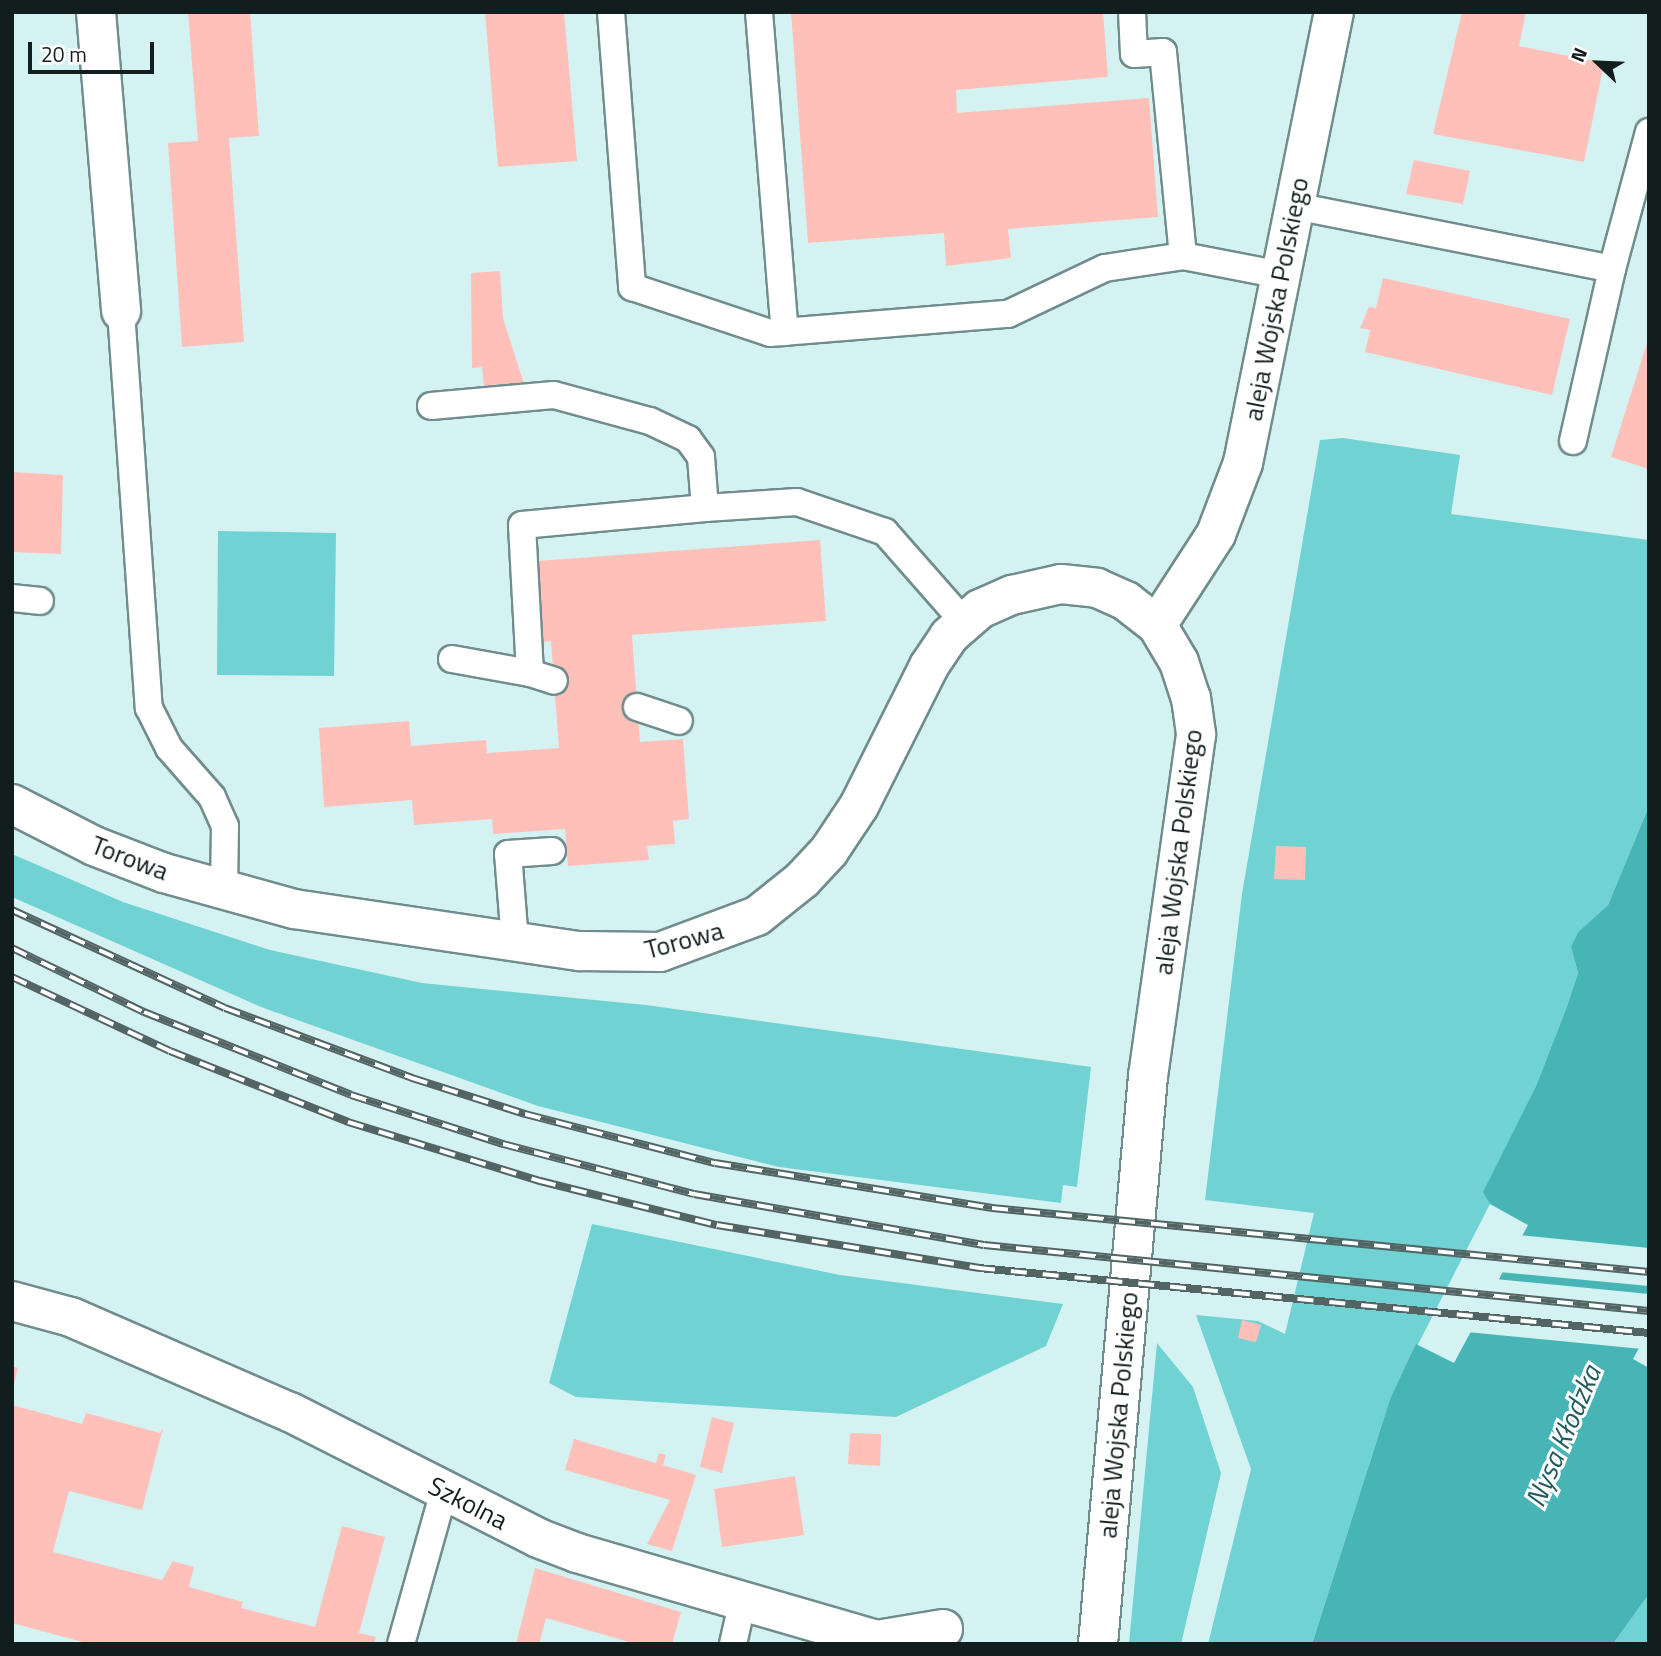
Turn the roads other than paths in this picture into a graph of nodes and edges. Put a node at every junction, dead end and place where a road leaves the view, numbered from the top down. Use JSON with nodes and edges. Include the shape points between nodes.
{"nodes":[{"id":1,"x":96,"y":12,"type":"edge"},
{"id":2,"x":611,"y":12,"type":"edge"},
{"id":3,"x":759,"y":12,"type":"edge"},
{"id":4,"x":1132,"y":12,"type":"edge"},
{"id":5,"x":1334,"y":12,"type":"edge"},
{"id":6,"x":1649,"y":132,"type":"edge"},
{"id":7,"x":1295,"y":206,"type":"junction"},
{"id":8,"x":1183,"y":256,"type":"junction"},
{"id":9,"x":1612,"y":269,"type":"junction"},
{"id":10,"x":1281,"y":275,"type":"junction"},
{"id":11,"x":121,"y":311,"type":"joint"},
{"id":12,"x":785,"y":332,"type":"junction"},
{"id":13,"x":431,"y":407,"type":"dead end"},
{"id":14,"x":1573,"y":441,"type":"dead end"},
{"id":15,"x":705,"y":508,"type":"junction"},
{"id":16,"x":12,"y":598,"type":"edge"},
{"id":17,"x":40,"y":601,"type":"dead end"},
{"id":18,"x":965,"y":623,"type":"junction"},
{"id":19,"x":1157,"y":625,"type":"junction"},
{"id":20,"x":452,"y":659,"type":"dead end"},
{"id":21,"x":637,"y":708,"type":"dead end"},
{"id":22,"x":679,"y":721,"type":"dead end"},
{"id":23,"x":12,"y":804,"type":"edge"},
{"id":24,"x":552,"y":851,"type":"dead end"},
{"id":25,"x":224,"y":890,"type":"junction"},
{"id":26,"x":515,"y":942,"type":"junction"},
{"id":27,"x":12,"y":1301,"type":"edge"},
{"id":28,"x":444,"y":1491,"type":"junction"},
{"id":29,"x":741,"y":1604,"type":"junction"},
{"id":30,"x":943,"y":1629,"type":"dead end"},
{"id":31,"x":401,"y":1644,"type":"edge"},
{"id":32,"x":733,"y":1644,"type":"edge"},
{"id":33,"x":1098,"y":1644,"type":"edge"}],
"edges":[{"from":1,"to":11,"type":"street"},
{"from":2,"to":12,"type":"lane","via":[[632,287],[771,333]]},
{"from":3,"to":12,"type":"lane"},
{"from":4,"to":8,"type":"lane","via":[[1134,54],[1163,52]]},
{"from":5,"to":7,"type":"street","name":"aleja Wojska Polskiego"},
{"from":6,"to":9,"type":"lane"},
{"from":7,"to":9,"type":"lane"},
{"from":7,"to":10,"type":"street","name":"aleja Wojska Polskiego"},
{"from":8,"to":10,"type":"lane"},
{"from":8,"to":12,"type":"lane","via":[[1105,268],[1008,314]]},
{"from":9,"to":14,"type":"lane"},
{"from":10,"to":19,"type":"street","name":"aleja Wojska Polskiego","via":[[1242,463],[1216,534]]},
{"from":11,"to":25,"type":"lane","via":[[149,708],[169,748],[212,797],[225,826]]},
{"from":13,"to":15,"type":"lane","via":[[554,395],[650,421],[688,439],[701,457]]},
{"from":15,"to":18,"type":"lane","via":[[797,502],[885,532]]},
{"from":15,"to":20,"type":"lane","via":[[522,525],[542,677]]},
{"from":16,"to":17,"type":"lane"},
{"from":18,"to":19,"type":"street","name":"Torowa","via":[[979,609],[1012,595],[1061,584],[1097,588],[1126,601]]},
{"from":18,"to":26,"type":"street","name":"Torowa","via":[[929,666],[848,824],[829,851],[778,902],[705,938],[660,952],[621,954]]},
{"from":19,"to":33,"type":"street","name":"aleja Wojska Polskiego","via":[[1183,674],[1196,735],[1148,1076]]},
{"from":21,"to":22,"type":"lane"},
{"from":23,"to":25,"type":"street","name":"Torowa","via":[[94,846]]},
{"from":24,"to":26,"type":"lane","via":[[508,855]]},
{"from":25,"to":26,"type":"street","name":"Torowa","via":[[294,909]]},
{"from":27,"to":28,"type":"street","name":"Szkolna","via":[[71,1317],[290,1412]]},
{"from":28,"to":29,"type":"street","name":"Szkolna","via":[[577,1553]]},
{"from":28,"to":31,"type":"lane"},
{"from":29,"to":30,"type":"street","name":"Szkolna","via":[[877,1640]]},
{"from":29,"to":32,"type":"lane"}]}
